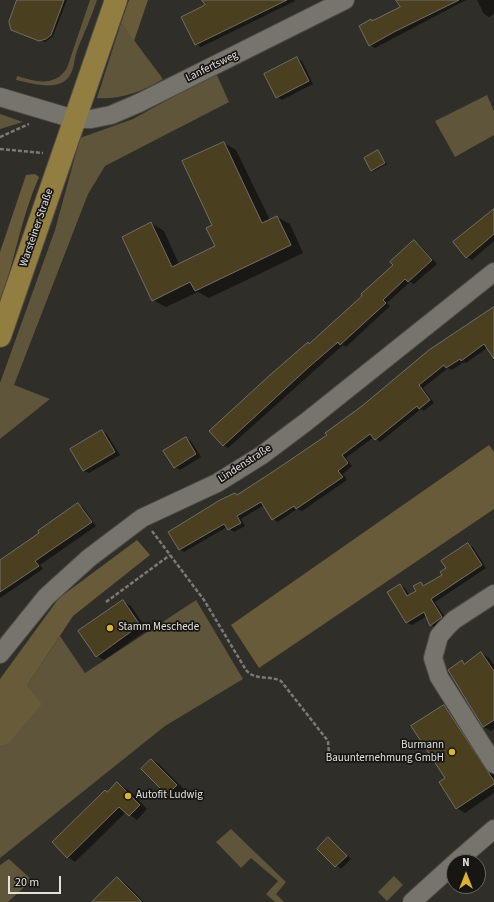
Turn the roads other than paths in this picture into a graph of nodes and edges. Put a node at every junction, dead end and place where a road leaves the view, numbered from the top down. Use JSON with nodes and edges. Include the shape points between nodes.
{"nodes":[{"id":1,"x":116,"y":0,"type":"edge"},
{"id":2,"x":345,"y":0,"type":"edge"},
{"id":3,"x":0,"y":97,"type":"edge"},
{"id":4,"x":74,"y":120,"type":"junction"},
{"id":5,"x":494,"y":272,"type":"edge"},
{"id":6,"x":0,"y":336,"type":"edge"},
{"id":7,"x":494,"y":594,"type":"edge"},
{"id":8,"x":0,"y":654,"type":"edge"},
{"id":9,"x":494,"y":764,"type":"edge"},
{"id":10,"x":494,"y":829,"type":"edge"},
{"id":11,"x":465,"y":854,"type":"edge"},
{"id":12,"x":446,"y":871,"type":"edge"},
{"id":13,"x":412,"y":902,"type":"edge"}],
"edges":[{"from":1,"to":4,"type":"main road","name":"Warsteiner Straße"},
{"from":2,"to":4,"type":"street","name":"Lanfertsweg","via":[[128,108],[101,117]]},
{"from":3,"to":4,"type":"street"},
{"from":4,"to":6,"type":"main road","name":"Warsteiner Straße"},
{"from":5,"to":8,"type":"street","name":"Lindenstraße","via":[[262,455],[217,483],[142,518],[68,576],[46,597]]},
{"from":7,"to":9,"type":"street","via":[[446,628],[439,636],[433,658],[442,683]]},
{"from":10,"to":11,"type":"street"},
{"from":12,"to":13,"type":"street"}]}
